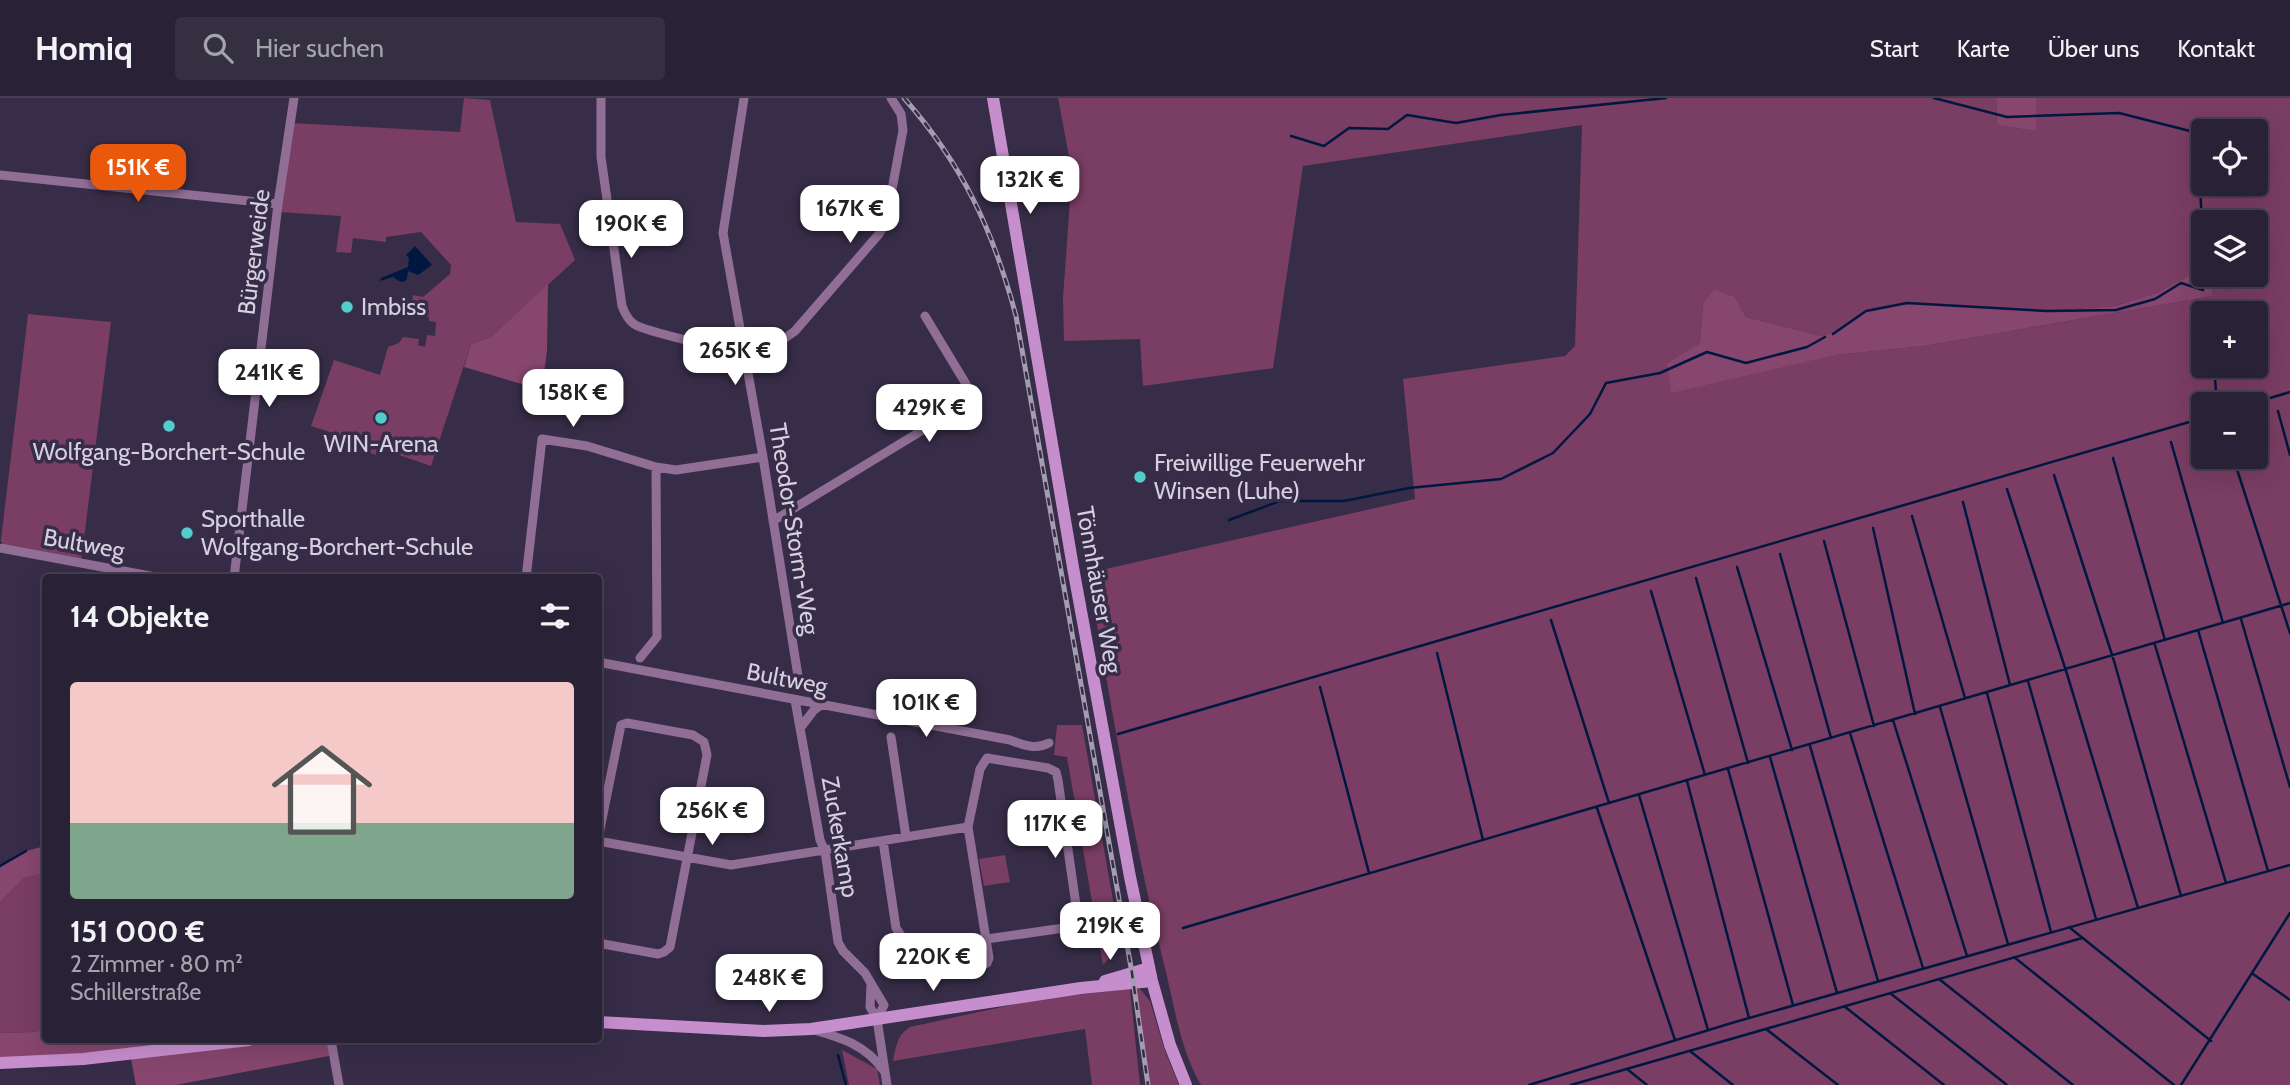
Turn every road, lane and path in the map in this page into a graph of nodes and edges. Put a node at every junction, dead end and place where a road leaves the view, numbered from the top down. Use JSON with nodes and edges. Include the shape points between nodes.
{"nodes":[{"id":1,"x":294,"y":98,"type":"edge"},
{"id":2,"x":601,"y":98,"type":"edge"},
{"id":3,"x":744,"y":98,"type":"edge"},
{"id":4,"x":891,"y":98,"type":"edge"},
{"id":5,"x":993,"y":98,"type":"edge"},
{"id":6,"x":0,"y":175,"type":"edge"},
{"id":7,"x":278,"y":204,"type":"junction"},
{"id":8,"x":925,"y":316,"type":"dead end"},
{"id":9,"x":744,"y":352,"type":"junction"},
{"id":10,"x":763,"y":457,"type":"junction"},
{"id":11,"x":656,"y":467,"type":"junction"},
{"id":12,"x":773,"y":521,"type":"junction"},
{"id":13,"x":0,"y":548,"type":"edge"},
{"id":14,"x":140,"y":574,"type":"edge"},
{"id":15,"x":234,"y":574,"type":"edge"},
{"id":16,"x":526,"y":574,"type":"edge"},
{"id":17,"x":640,"y":658,"type":"dead end"},
{"id":18,"x":602,"y":663,"type":"edge"},
{"id":19,"x":798,"y":676,"type":"dead end"},
{"id":20,"x":794,"y":700,"type":"junction"},
{"id":21,"x":821,"y":705,"type":"junction"},
{"id":22,"x":801,"y":727,"type":"junction"},
{"id":23,"x":891,"y":737,"type":"dead end"},
{"id":24,"x":1049,"y":743,"type":"dead end"},
{"id":25,"x":602,"y":819,"type":"edge"},
{"id":26,"x":968,"y":827,"type":"junction"},
{"id":27,"x":906,"y":837,"type":"junction"},
{"id":28,"x":602,"y":841,"type":"edge"},
{"id":29,"x":883,"y":841,"type":"junction"},
{"id":30,"x":825,"y":851,"type":"junction"},
{"id":31,"x":687,"y":858,"type":"junction"},
{"id":32,"x":987,"y":939,"type":"junction"},
{"id":33,"x":602,"y":944,"type":"edge"},
{"id":34,"x":1150,"y":974,"type":"junction"},
{"id":35,"x":877,"y":1019,"type":"junction"},
{"id":36,"x":602,"y":1022,"type":"edge"},
{"id":37,"x":811,"y":1029,"type":"junction"},
{"id":38,"x":223,"y":1043,"type":"edge"},
{"id":39,"x":332,"y":1043,"type":"edge"},
{"id":40,"x":0,"y":1063,"type":"edge"},
{"id":41,"x":885,"y":1072,"type":"junction"},
{"id":42,"x":339,"y":1085,"type":"edge"},
{"id":43,"x":887,"y":1085,"type":"edge"},
{"id":44,"x":1186,"y":1085,"type":"edge"}],
"edges":[{"from":1,"to":7,"type":"street","name":"Bürgerweide"},
{"from":2,"to":9,"type":"street","via":[[601,158],[622,306],[628,318],[645,330]]},
{"from":3,"to":9,"type":"street","name":"Theodor-Storm-Weg","via":[[723,233]]},
{"from":4,"to":9,"type":"street","via":[[901,114],[903,130],[886,222],[795,331],[780,342]]},
{"from":5,"to":34,"type":"main road","name":"Tönnhäuser Weg","via":[[1074,573]]},
{"from":6,"to":7,"type":"street"},
{"from":7,"to":15,"type":"street","name":"Bürgerweide"},
{"from":8,"to":12,"type":"street","via":[[965,384],[966,398],[959,408]]},
{"from":9,"to":10,"type":"street","name":"Theodor-Storm-Weg"},
{"from":10,"to":11,"type":"street","via":[[690,468]]},
{"from":10,"to":12,"type":"street","name":"Theodor-Storm-Weg"},
{"from":11,"to":16,"type":"street","via":[[587,446],[542,439]]},
{"from":11,"to":17,"type":"street","via":[[657,637]]},
{"from":12,"to":19,"type":"street","name":"Theodor-Storm-Weg"},
{"from":13,"to":14,"type":"street","name":"Bultweg"},
{"from":18,"to":20,"type":"street","name":"Bultweg"},
{"from":20,"to":21,"type":"street","name":"Bultweg"},
{"from":20,"to":22,"type":"street","name":"Zuckerkamp"},
{"from":21,"to":22,"type":"street"},
{"from":21,"to":24,"type":"street","name":"Bultweg","via":[[1028,746]]},
{"from":22,"to":30,"type":"street","name":"Zuckerkamp"},
{"from":23,"to":27,"type":"street"},
{"from":25,"to":31,"type":"street","via":[[621,724],[693,734],[707,748]]},
{"from":26,"to":27,"type":"street"},
{"from":26,"to":32,"type":"street"},
{"from":26,"to":32,"type":"street","via":[[980,769],[987,758],[1056,772],[1076,924]]},
{"from":27,"to":29,"type":"street"},
{"from":28,"to":31,"type":"street"},
{"from":29,"to":30,"type":"street"},
{"from":29,"to":32,"type":"street","via":[[896,928],[905,940],[911,972],[923,974],[987,962]]},
{"from":30,"to":31,"type":"street","via":[[731,865]]},
{"from":30,"to":35,"type":"street","name":"Zuckerkamp","via":[[838,942],[871,985],[870,1007]]},
{"from":31,"to":33,"type":"street","via":[[670,947],[657,954]]},
{"from":34,"to":35,"type":"main road"},
{"from":34,"to":44,"type":"main road","name":"Tönnhäuser Weg"},
{"from":35,"to":37,"type":"main road"},
{"from":35,"to":41,"type":"street","name":"Zuckerkamp"},
{"from":36,"to":37,"type":"main road","via":[[764,1031]]},
{"from":37,"to":41,"type":"street","via":[[866,1050]]},
{"from":38,"to":40,"type":"main road"},
{"from":39,"to":42,"type":"street"},
{"from":41,"to":43,"type":"street","name":"Zuckerkamp"}]}
